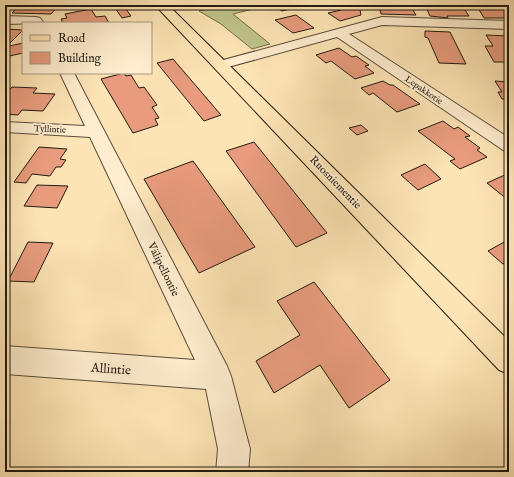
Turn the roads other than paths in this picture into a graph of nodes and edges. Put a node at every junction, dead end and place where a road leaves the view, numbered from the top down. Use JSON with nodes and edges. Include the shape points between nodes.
{"nodes":[{"id":1,"x":161,"y":5,"type":"edge"},
{"id":2,"x":5,"y":20,"type":"edge"},
{"id":3,"x":37,"y":22,"type":"edge"},
{"id":4,"x":509,"y":26,"type":"edge"},
{"id":5,"x":339,"y":33,"type":"junction"},
{"id":6,"x":221,"y":65,"type":"junction"},
{"id":7,"x":67,"y":74,"type":"edge"},
{"id":8,"x":5,"y":127,"type":"edge"},
{"id":9,"x":96,"y":132,"type":"junction"},
{"id":10,"x":509,"y":146,"type":"edge"},
{"id":11,"x":5,"y":360,"type":"edge"},
{"id":12,"x":509,"y":360,"type":"edge"},
{"id":13,"x":217,"y":376,"type":"junction"},
{"id":14,"x":232,"y":472,"type":"edge"}],
"edges":[{"from":1,"to":6,"type":"main road","name":"Ruosniementie"},
{"from":2,"to":3,"type":"street"},
{"from":4,"to":5,"type":"street","via":[[382,21]]},
{"from":5,"to":6,"type":"street"},
{"from":5,"to":10,"type":"street","name":"Lepakkotie"},
{"from":6,"to":12,"type":"main road","name":"Ruosniementie"},
{"from":7,"to":9,"type":"street","name":"Välipellontie"},
{"from":8,"to":9,"type":"street","name":"Tyllintie"},
{"from":9,"to":13,"type":"street","name":"Välipellontie"},
{"from":11,"to":13,"type":"street","name":"Allintie"},
{"from":13,"to":14,"type":"street","name":"Välipellontie","via":[[234,449]]}]}
